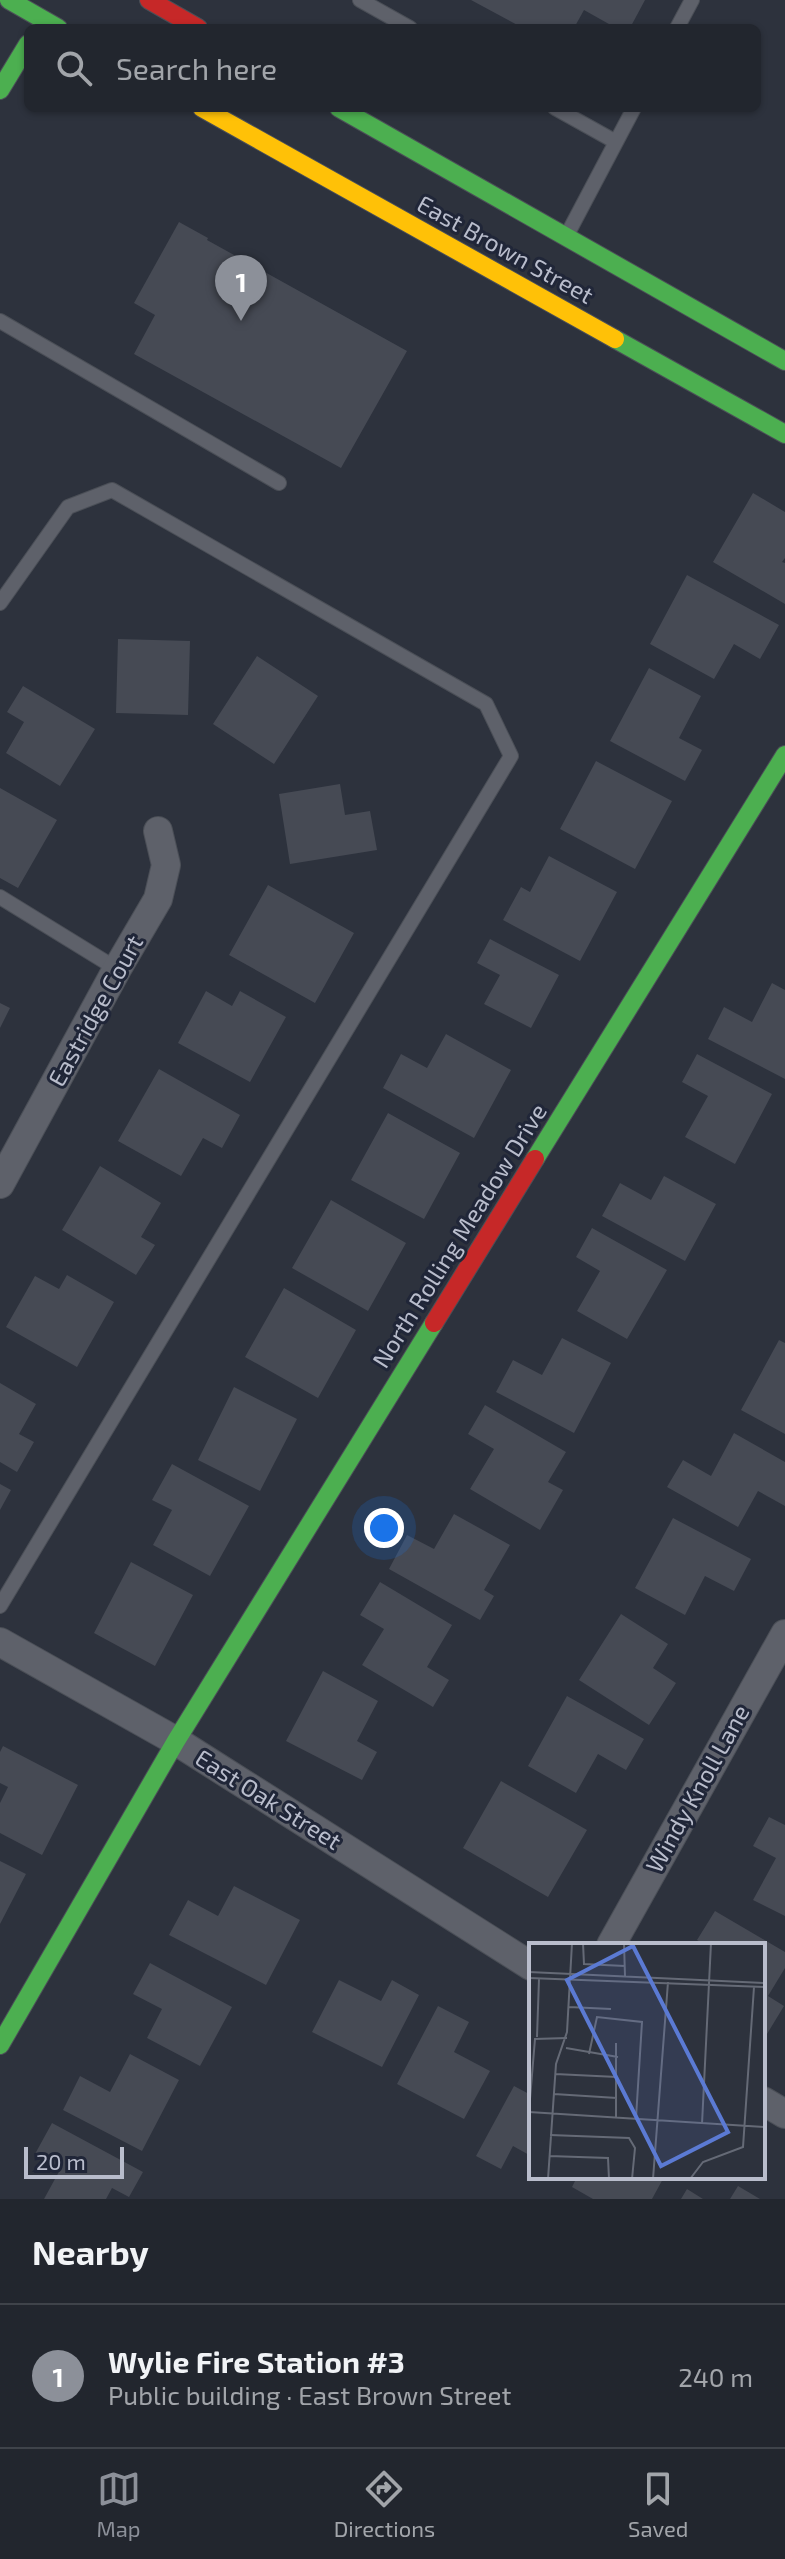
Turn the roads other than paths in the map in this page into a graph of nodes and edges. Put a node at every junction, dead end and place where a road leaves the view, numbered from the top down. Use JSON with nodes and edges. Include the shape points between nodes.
{"nodes":[{"id":1,"x":9,"y":0,"type":"edge"},
{"id":2,"x":53,"y":0,"type":"edge"},
{"id":3,"x":149,"y":0,"type":"edge"},
{"id":4,"x":360,"y":0,"type":"edge"},
{"id":5,"x":692,"y":0,"type":"edge"},
{"id":6,"x":45,"y":24,"type":"edge"},
{"id":7,"x":46,"y":24,"type":"edge"},
{"id":8,"x":191,"y":24,"type":"edge"},
{"id":9,"x":403,"y":24,"type":"edge"},
{"id":10,"x":679,"y":24,"type":"edge"},
{"id":11,"x":24,"y":51,"type":"edge"},
{"id":12,"x":0,"y":90,"type":"edge"},
{"id":13,"x":209,"y":112,"type":"edge"},
{"id":14,"x":346,"y":112,"type":"edge"},
{"id":15,"x":562,"y":112,"type":"edge"},
{"id":16,"x":632,"y":112,"type":"edge"},
{"id":17,"x":616,"y":142,"type":"junction"},
{"id":18,"x":566,"y":237,"type":"junction"},
{"id":19,"x":0,"y":321,"type":"edge"},
{"id":20,"x":785,"y":361,"type":"edge"},
{"id":21,"x":785,"y":434,"type":"edge"},
{"id":22,"x":279,"y":483,"type":"dead end"},
{"id":23,"x":0,"y":603,"type":"edge"},
{"id":24,"x":785,"y":755,"type":"edge"},
{"id":25,"x":158,"y":831,"type":"dead end"},
{"id":26,"x":0,"y":897,"type":"edge"},
{"id":27,"x":117,"y":969,"type":"junction"},
{"id":28,"x":8,"y":1154,"type":"edge"},
{"id":29,"x":0,"y":1184,"type":"edge"},
{"id":30,"x":0,"y":1606,"type":"edge"},
{"id":31,"x":785,"y":1634,"type":"edge"},
{"id":32,"x":0,"y":1642,"type":"edge"},
{"id":33,"x":176,"y":1741,"type":"junction"},
{"id":34,"x":612,"y":1943,"type":"edge"},
{"id":35,"x":529,"y":1965,"type":"edge"},
{"id":36,"x":0,"y":2045,"type":"edge"},
{"id":37,"x":765,"y":2102,"type":"edge"},
{"id":38,"x":785,"y":2114,"type":"edge"}],
"edges":[{"from":1,"to":6,"type":"street"},
{"from":2,"to":7,"type":"street"},
{"from":3,"to":8,"type":"street"},
{"from":4,"to":9,"type":"lane"},
{"from":5,"to":10,"type":"lane"},
{"from":11,"to":12,"type":"street"},
{"from":13,"to":21,"type":"street","name":"East Brown Street"},
{"from":14,"to":18,"type":"street","name":"East Brown Street"},
{"from":15,"to":17,"type":"lane"},
{"from":16,"to":17,"type":"lane"},
{"from":17,"to":18,"type":"lane"},
{"from":18,"to":20,"type":"street","name":"East Brown Street"},
{"from":19,"to":22,"type":"lane"},
{"from":23,"to":30,"type":"lane","via":[[68,507],[112,490],[486,704],[511,756]]},
{"from":24,"to":33,"type":"street","name":"North Rolling Meadow Drive"},
{"from":25,"to":27,"type":"street","name":"Eastridge Court","via":[[166,865],[158,899]]},
{"from":26,"to":27,"type":"lane"},
{"from":27,"to":28,"type":"street","name":"Eastridge Court"},
{"from":28,"to":29,"type":"street","name":"Eastridge Court"},
{"from":31,"to":34,"type":"street","name":"Windy Knoll Lane"},
{"from":32,"to":33,"type":"street","name":"East Oak Street"},
{"from":33,"to":35,"type":"street","name":"East Oak Street"},
{"from":33,"to":36,"type":"street","name":"North Rolling Meadow Drive"},
{"from":37,"to":38,"type":"street"}]}
